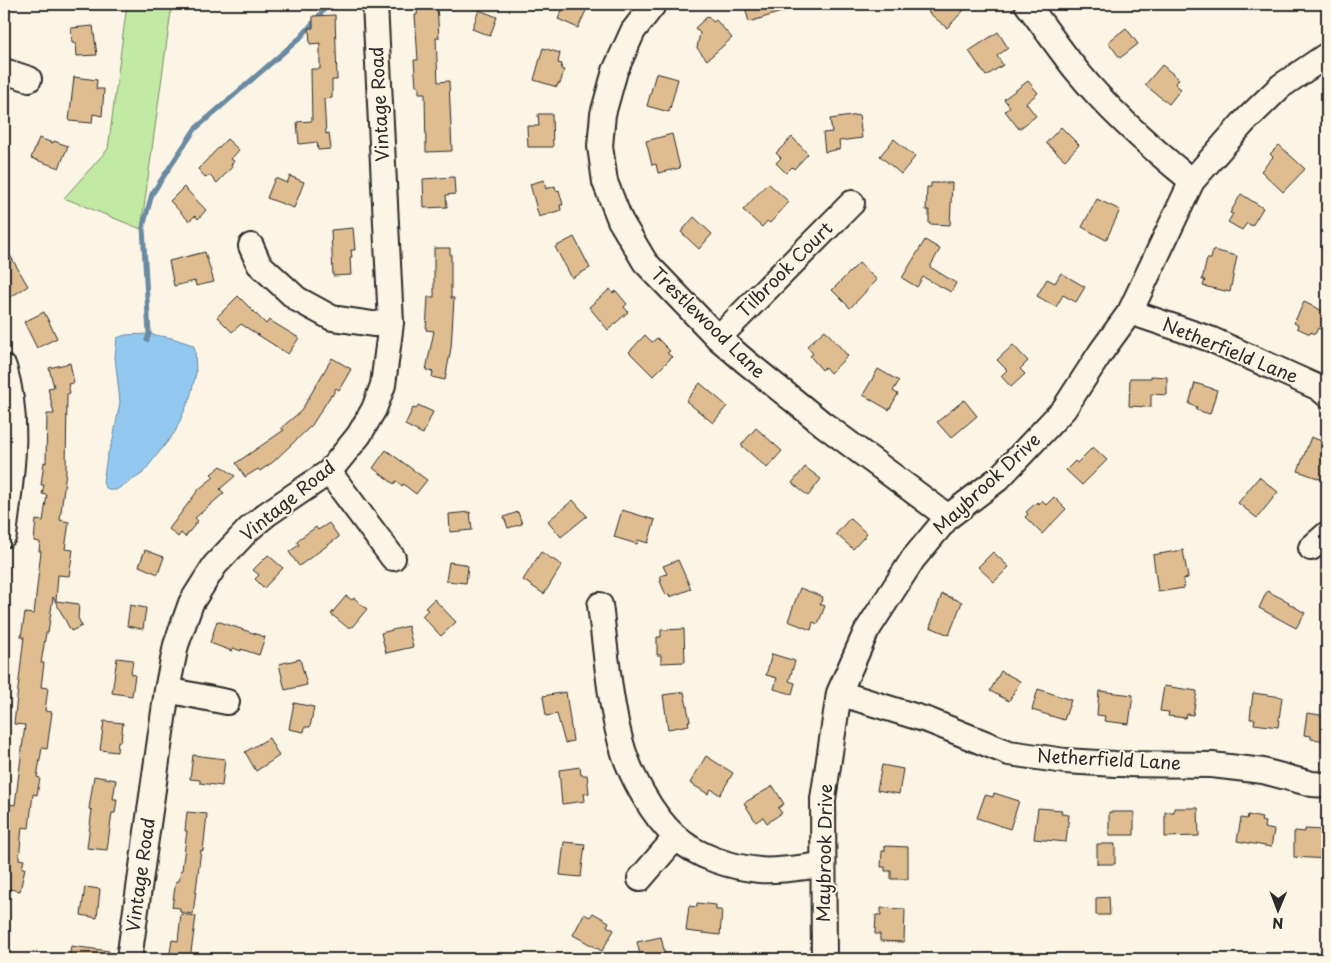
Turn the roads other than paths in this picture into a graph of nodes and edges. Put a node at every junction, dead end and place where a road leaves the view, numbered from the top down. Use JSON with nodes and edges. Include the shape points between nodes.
{"nodes":[{"id":1,"x":375,"y":4,"type":"edge"},
{"id":2,"x":654,"y":4,"type":"edge"},
{"id":3,"x":1027,"y":4,"type":"edge"},
{"id":4,"x":1327,"y":55,"type":"edge"},
{"id":5,"x":4,"y":71,"type":"edge"},
{"id":6,"x":29,"y":79,"type":"dead end"},
{"id":7,"x":1192,"y":181,"type":"junction"},
{"id":8,"x":852,"y":203,"type":"dead end"},
{"id":9,"x":251,"y":246,"type":"dead end"},
{"id":10,"x":1130,"y":312,"type":"junction"},
{"id":11,"x":391,"y":323,"type":"junction"},
{"id":12,"x":718,"y":338,"type":"junction"},
{"id":13,"x":4,"y":367,"type":"edge"},
{"id":14,"x":1327,"y":395,"type":"edge"},
{"id":15,"x":329,"y":472,"type":"junction"},
{"id":16,"x":948,"y":517,"type":"junction"},
{"id":17,"x":4,"y":534,"type":"edge"},
{"id":18,"x":393,"y":558,"type":"dead end"},
{"id":19,"x":600,"y":605,"type":"dead end"},
{"id":20,"x":167,"y":690,"type":"junction"},
{"id":21,"x":839,"y":693,"type":"junction"},
{"id":22,"x":227,"y":702,"type":"dead end"},
{"id":23,"x":1327,"y":785,"type":"edge"},
{"id":24,"x":676,"y":837,"type":"junction"},
{"id":25,"x":823,"y":865,"type":"junction"},
{"id":26,"x":640,"y":879,"type":"dead end"},
{"id":27,"x":129,"y":959,"type":"edge"},
{"id":28,"x":824,"y":959,"type":"edge"}],
"edges":[{"from":1,"to":11,"type":"street","name":"Vintage Road"},
{"from":2,"to":12,"type":"street","name":"Trestlewood Lane","via":[[633,31],[615,71],[603,114],[600,146],[605,182],[620,220],[645,262]]},
{"from":3,"to":7,"type":"street","via":[[1077,71],[1120,119]]},
{"from":4,"to":7,"type":"street","name":"Maybrook Drive","via":[[1281,86]]},
{"from":5,"to":6,"type":"street"},
{"from":7,"to":10,"type":"street","name":"Maybrook Drive"},
{"from":8,"to":12,"type":"street","name":"Tilbrook Court"},
{"from":9,"to":11,"type":"street","via":[[259,264],[297,299],[332,318],[373,324]]},
{"from":10,"to":14,"type":"street","name":"Netherfield Lane","via":[[1210,339],[1319,388]]},
{"from":10,"to":16,"type":"street","name":"Maybrook Drive","via":[[1064,409],[998,479]]},
{"from":11,"to":15,"type":"street","name":"Vintage Road","via":[[383,385],[374,409],[358,436]]},
{"from":12,"to":16,"type":"street","name":"Trestlewood Lane","via":[[823,424]]},
{"from":13,"to":17,"type":"street","via":[[13,407],[14,438]]},
{"from":15,"to":18,"type":"street"},
{"from":15,"to":20,"type":"street","name":"Vintage Road","via":[[267,514],[215,565],[191,603],[176,645]]},
{"from":16,"to":21,"type":"street","name":"Maybrook Drive","via":[[913,558],[866,632]]},
{"from":19,"to":24,"type":"street","via":[[621,744],[640,791]]},
{"from":20,"to":22,"type":"street"},
{"from":20,"to":27,"type":"street","name":"Vintage Road"},
{"from":21,"to":23,"type":"street","name":"Netherfield Lane","via":[[930,721],[1009,753],[1115,764],[1212,765],[1263,771]]},
{"from":21,"to":25,"type":"street","name":"Maybrook Drive","via":[[823,799]]},
{"from":24,"to":25,"type":"street","via":[[724,863],[761,870]]},
{"from":24,"to":26,"type":"street"},
{"from":25,"to":28,"type":"street","name":"Maybrook Drive"}]}
